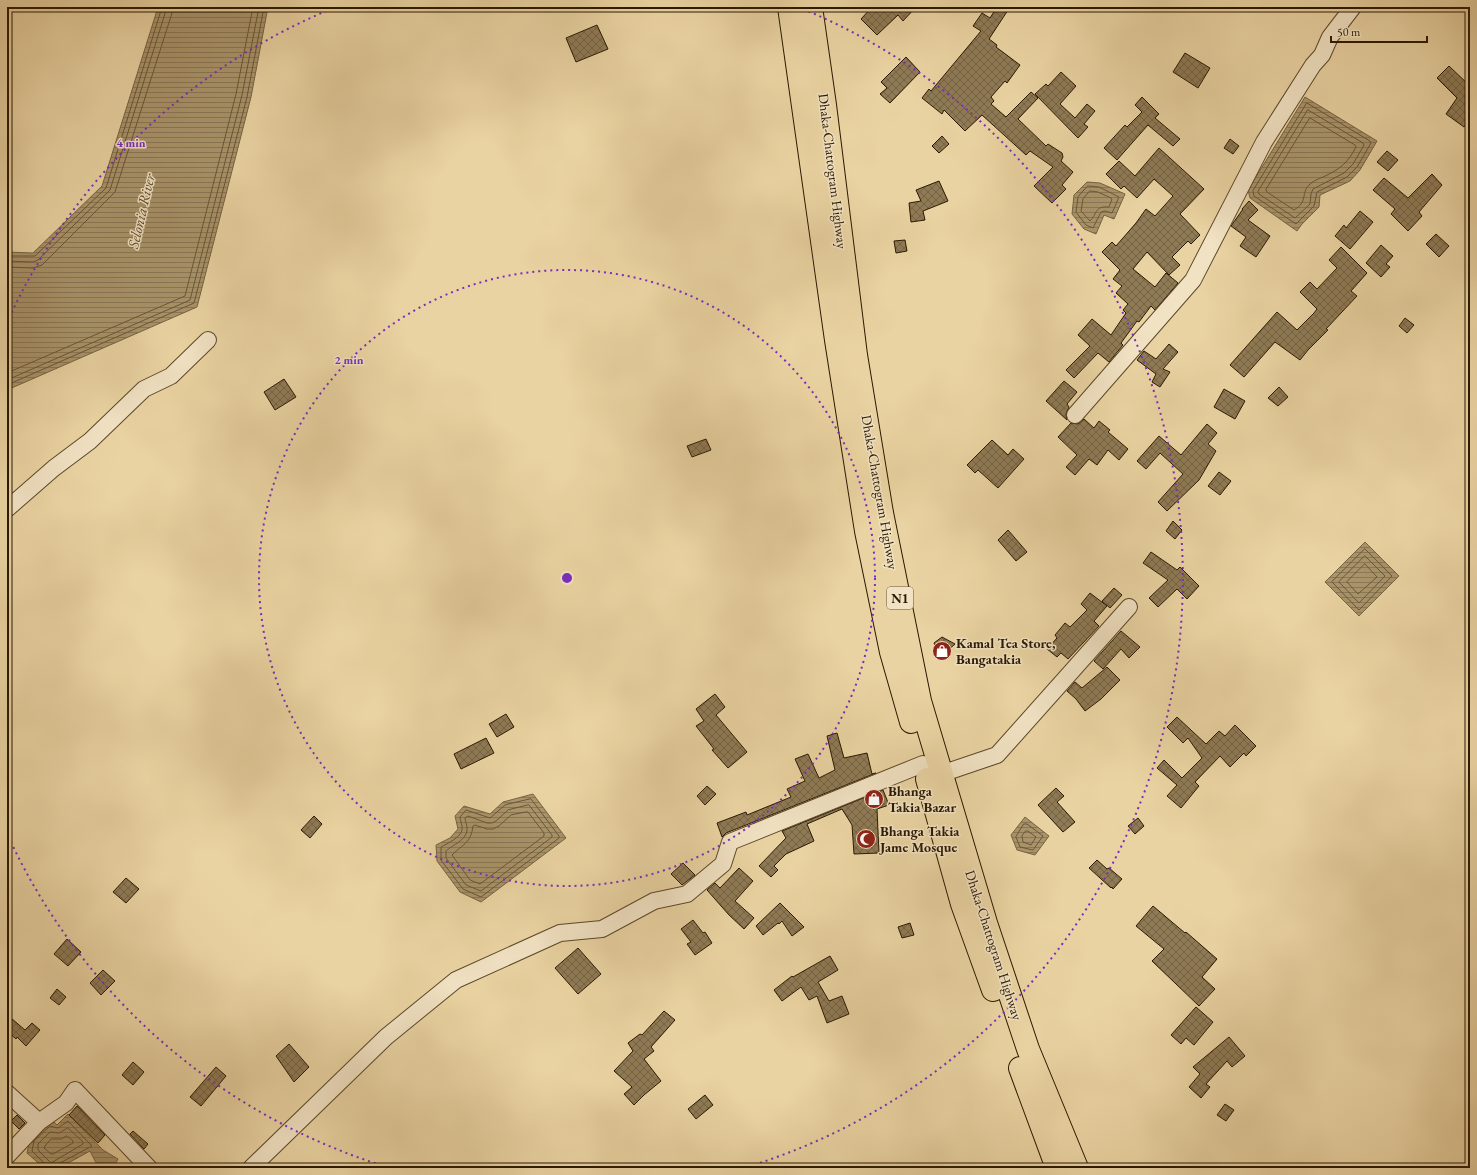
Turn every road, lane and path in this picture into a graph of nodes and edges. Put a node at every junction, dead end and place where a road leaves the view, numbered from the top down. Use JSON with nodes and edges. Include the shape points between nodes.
{"nodes":[{"id":1,"x":789,"y":7,"type":"edge"},
{"id":2,"x":811,"y":7,"type":"edge"},
{"id":3,"x":1353,"y":7,"type":"edge"},
{"id":4,"x":208,"y":340,"type":"dead end"},
{"id":5,"x":1075,"y":415,"type":"dead end"},
{"id":6,"x":7,"y":509,"type":"edge"},
{"id":7,"x":1129,"y":607,"type":"dead end"},
{"id":8,"x":932,"y":769,"type":"junction"},
{"id":9,"x":7,"y":1092,"type":"edge"},
{"id":10,"x":39,"y":1122,"type":"junction"},
{"id":11,"x":7,"y":1156,"type":"edge"},
{"id":12,"x":149,"y":1168,"type":"edge"},
{"id":13,"x":251,"y":1168,"type":"edge"},
{"id":14,"x":1057,"y":1168,"type":"edge"},
{"id":15,"x":1077,"y":1168,"type":"edge"}],
"edges":[{"from":1,"to":8,"type":"highway","name":"Dhaka-Chattogram Highway","number":"N1","via":[[836,340],[866,530],[891,652]]},
{"from":2,"to":8,"type":"highway","name":"Dhaka-Chattogram Highway","number":"N1","via":[[866,421]]},
{"from":3,"to":5,"type":"street","via":[[1330,37],[1322,55],[1264,142],[1193,280]]},
{"from":4,"to":6,"type":"street","via":[[171,376],[144,389],[90,441]]},
{"from":7,"to":8,"type":"street","via":[[997,755]]},
{"from":8,"to":13,"type":"street","via":[[730,842],[722,864],[687,894],[654,901],[602,928],[560,933],[456,980],[386,1037]]},
{"from":8,"to":14,"type":"highway","name":"Dhaka-Chattogram Highway","number":"N1","via":[[962,904]]},
{"from":8,"to":15,"type":"highway","name":"Dhaka-Chattogram Highway","number":"N1","via":[[1028,1049]]},
{"from":9,"to":10,"type":"street"},
{"from":10,"to":11,"type":"street"},
{"from":10,"to":12,"type":"street","via":[[66,1103],[75,1090]]}]}
